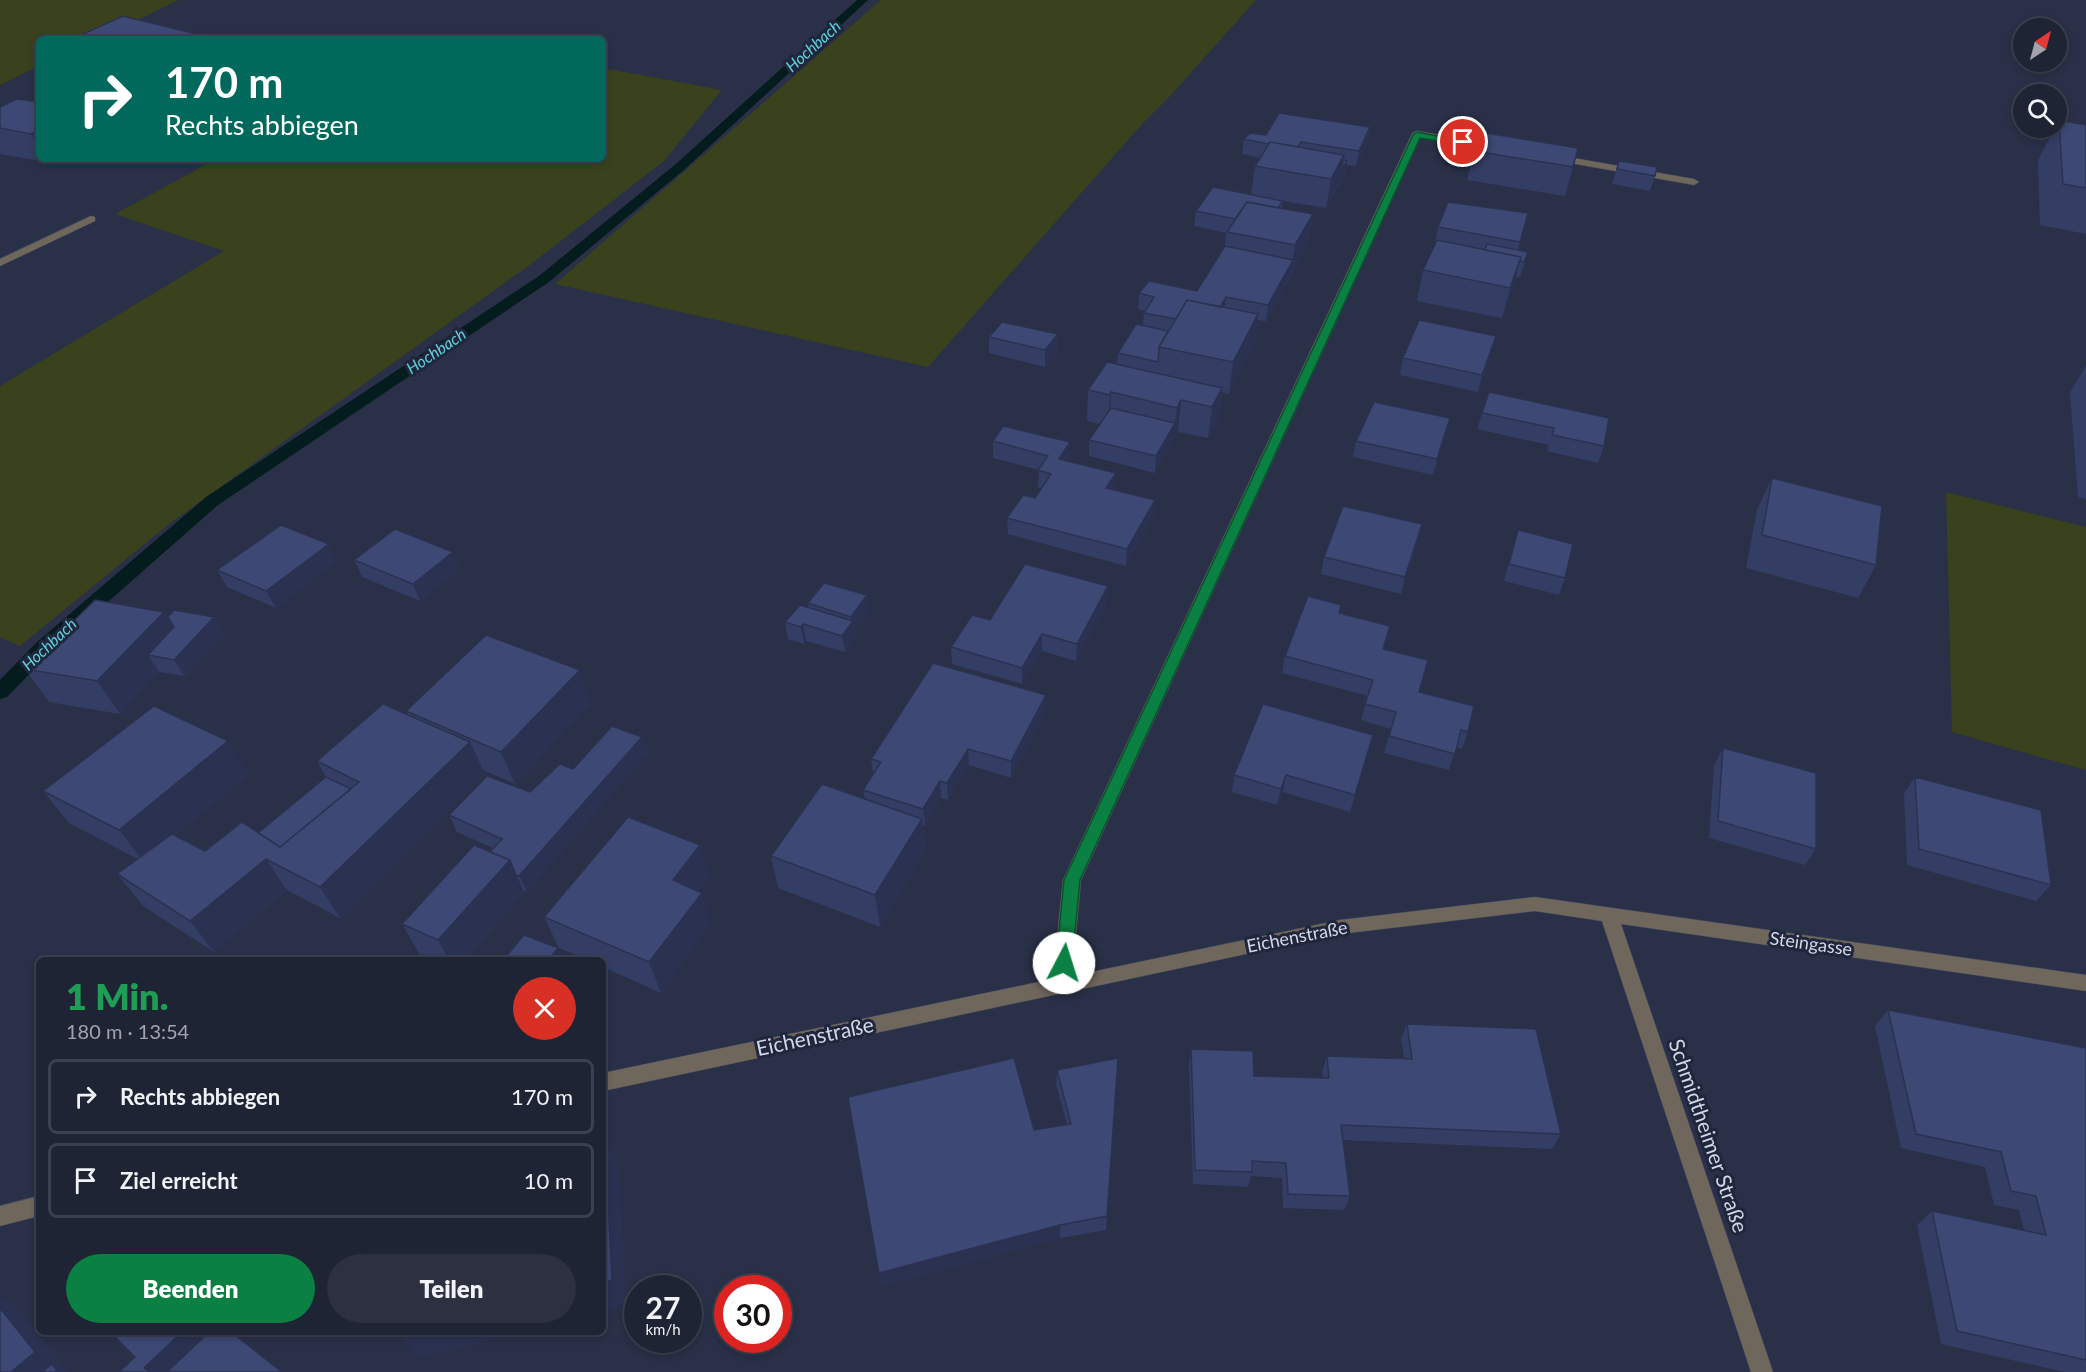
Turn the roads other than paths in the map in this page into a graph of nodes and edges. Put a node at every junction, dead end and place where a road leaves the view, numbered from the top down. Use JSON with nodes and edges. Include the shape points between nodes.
{"nodes":[{"id":1,"x":1509,"y":150,"type":"edge"},
{"id":2,"x":1544,"y":156,"type":"edge"},
{"id":3,"x":1694,"y":182,"type":"dead end"},
{"id":4,"x":91,"y":219,"type":"dead end"},
{"id":5,"x":0,"y":263,"type":"edge"},
{"id":6,"x":1535,"y":904,"type":"joint"},
{"id":7,"x":1609,"y":915,"type":"junction"},
{"id":8,"x":2086,"y":983,"type":"edge"},
{"id":9,"x":1062,"y":984,"type":"junction"},
{"id":10,"x":606,"y":1081,"type":"edge"},
{"id":11,"x":36,"y":1207,"type":"edge"},
{"id":12,"x":0,"y":1216,"type":"edge"},
{"id":13,"x":1762,"y":1372,"type":"edge"}],
"edges":[{"from":1,"to":9,"type":"street","via":[[1417,135],[1072,880]]},
{"from":2,"to":3,"type":"street"},
{"from":4,"to":5,"type":"street"},
{"from":6,"to":7,"type":"street","name":"Steingasse"},
{"from":6,"to":9,"type":"street","name":"Eichenstraße","via":[[1340,927]]},
{"from":7,"to":8,"type":"street","name":"Steingasse"},
{"from":7,"to":13,"type":"street","name":"Schmidtheimer Straße"},
{"from":9,"to":10,"type":"street","name":"Eichenstraße"},
{"from":11,"to":12,"type":"street"}]}
